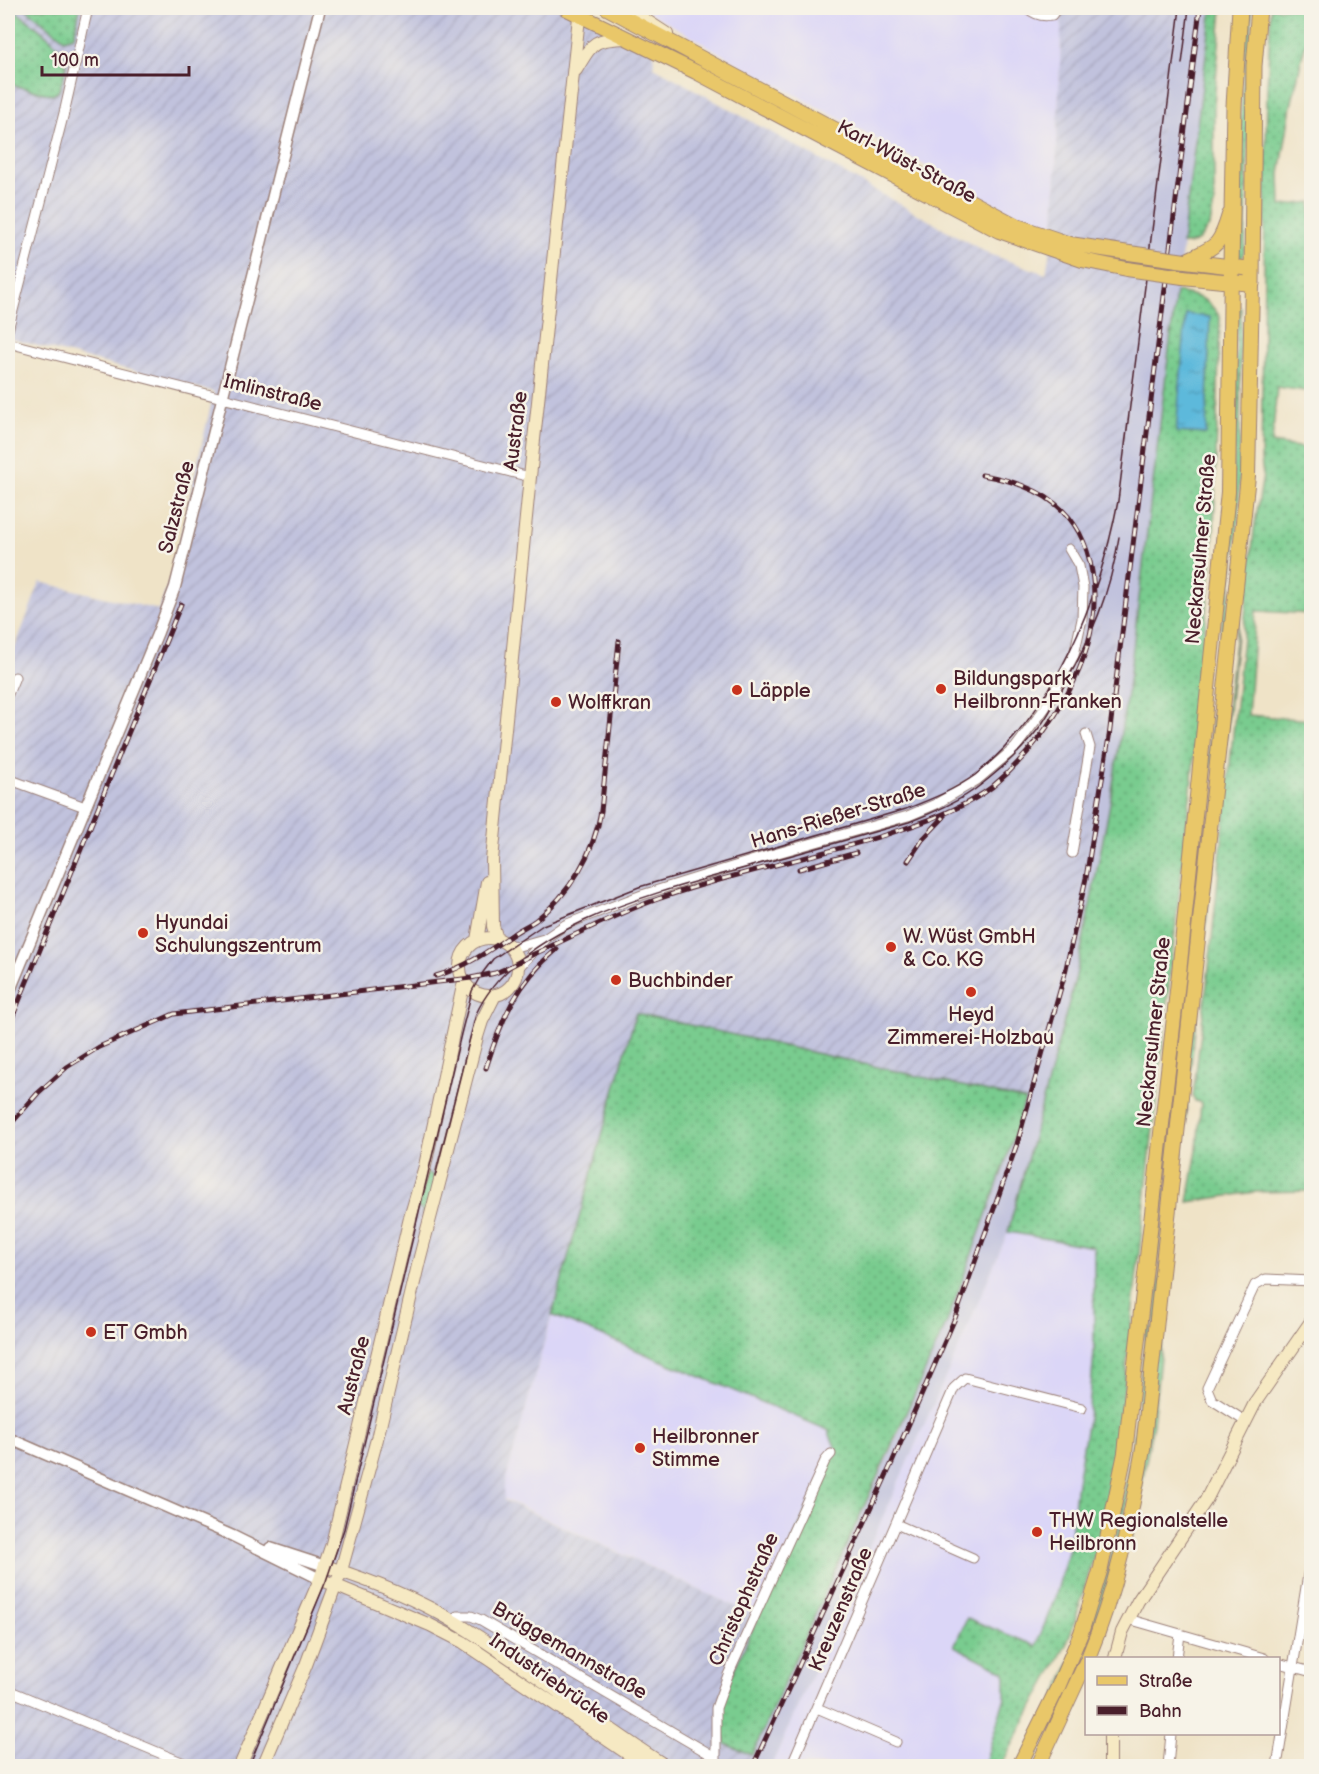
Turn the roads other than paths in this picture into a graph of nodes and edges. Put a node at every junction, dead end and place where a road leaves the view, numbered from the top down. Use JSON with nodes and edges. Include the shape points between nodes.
{"nodes":[{"id":1,"x":88,"y":8,"type":"edge"},
{"id":2,"x":320,"y":8,"type":"edge"},
{"id":3,"x":565,"y":8,"type":"edge"},
{"id":4,"x":607,"y":8,"type":"edge"},
{"id":5,"x":627,"y":8,"type":"edge"},
{"id":6,"x":1027,"y":8,"type":"edge"},
{"id":7,"x":1057,"y":8,"type":"edge"},
{"id":8,"x":1240,"y":8,"type":"edge"},
{"id":9,"x":1259,"y":8,"type":"edge"},
{"id":10,"x":580,"y":11,"type":"edge"},
{"id":11,"x":629,"y":38,"type":"junction"},
{"id":12,"x":698,"y":54,"type":"junction"},
{"id":13,"x":574,"y":74,"type":"junction"},
{"id":14,"x":1231,"y":210,"type":"junction"},
{"id":15,"x":1185,"y":261,"type":"junction"},
{"id":16,"x":1231,"y":267,"type":"junction"},
{"id":17,"x":1252,"y":277,"type":"junction"},
{"id":18,"x":1231,"y":283,"type":"junction"},
{"id":19,"x":8,"y":330,"type":"edge"},
{"id":20,"x":8,"y":343,"type":"edge"},
{"id":21,"x":222,"y":398,"type":"junction"},
{"id":22,"x":530,"y":477,"type":"junction"},
{"id":23,"x":1069,"y":549,"type":"dead end"},
{"id":24,"x":15,"y":677,"type":"dead end"},
{"id":25,"x":8,"y":694,"type":"edge"},
{"id":26,"x":1086,"y":734,"type":"dead end"},
{"id":27,"x":8,"y":779,"type":"edge"},
{"id":28,"x":85,"y":807,"type":"junction"},
{"id":29,"x":1072,"y":854,"type":"dead end"},
{"id":30,"x":492,"y":860,"type":"junction"},
{"id":31,"x":497,"y":939,"type":"junction"},
{"id":32,"x":544,"y":939,"type":"junction"},
{"id":33,"x":477,"y":940,"type":"junction"},
{"id":34,"x":509,"y":945,"type":"junction"},
{"id":35,"x":518,"y":968,"type":"junction"},
{"id":36,"x":464,"y":981,"type":"junction"},
{"id":37,"x":8,"y":995,"type":"edge"},
{"id":38,"x":495,"y":995,"type":"junction"},
{"id":39,"x":1311,"y":1281,"type":"edge"},
{"id":40,"x":1311,"y":1320,"type":"edge"},
{"id":41,"x":1082,"y":1408,"type":"dead end"},
{"id":42,"x":1245,"y":1421,"type":"junction"},
{"id":43,"x":8,"y":1438,"type":"edge"},
{"id":44,"x":831,"y":1454,"type":"dead end"},
{"id":45,"x":896,"y":1524,"type":"junction"},
{"id":46,"x":233,"y":1536,"type":"junction"},
{"id":47,"x":1311,"y":1550,"type":"edge"},
{"id":48,"x":974,"y":1558,"type":"dead end"},
{"id":49,"x":325,"y":1566,"type":"junction"},
{"id":50,"x":341,"y":1571,"type":"junction"},
{"id":51,"x":320,"y":1579,"type":"junction"},
{"id":52,"x":337,"y":1586,"type":"junction"},
{"id":53,"x":1128,"y":1619,"type":"junction"},
{"id":54,"x":453,"y":1621,"type":"junction"},
{"id":55,"x":430,"y":1625,"type":"joint"},
{"id":56,"x":1180,"y":1634,"type":"junction"},
{"id":57,"x":1088,"y":1657,"type":"edge"},
{"id":58,"x":1116,"y":1657,"type":"edge"},
{"id":59,"x":1177,"y":1657,"type":"edge"},
{"id":60,"x":1257,"y":1657,"type":"edge"},
{"id":61,"x":1280,"y":1664,"type":"edge"},
{"id":62,"x":1085,"y":1665,"type":"edge"},
{"id":63,"x":1294,"y":1667,"type":"junction"},
{"id":64,"x":1311,"y":1672,"type":"edge"},
{"id":65,"x":8,"y":1690,"type":"edge"},
{"id":66,"x":817,"y":1708,"type":"junction"},
{"id":67,"x":1110,"y":1735,"type":"edge"},
{"id":68,"x":1171,"y":1735,"type":"edge"},
{"id":69,"x":896,"y":1742,"type":"dead end"},
{"id":70,"x":715,"y":1762,"type":"edge"},
{"id":71,"x":191,"y":1767,"type":"edge"},
{"id":72,"x":240,"y":1767,"type":"edge"},
{"id":73,"x":263,"y":1767,"type":"edge"},
{"id":74,"x":646,"y":1767,"type":"edge"},
{"id":75,"x":666,"y":1767,"type":"edge"},
{"id":76,"x":791,"y":1767,"type":"edge"},
{"id":77,"x":1019,"y":1767,"type":"edge"},
{"id":78,"x":1038,"y":1767,"type":"edge"},
{"id":79,"x":1110,"y":1767,"type":"edge"},
{"id":80,"x":1168,"y":1767,"type":"edge"},
{"id":81,"x":1277,"y":1767,"type":"edge"}],
"edges":[{"from":1,"to":19,"type":"street"},
{"from":2,"to":21,"type":"street","name":"Salzstraße"},
{"from":3,"to":10,"type":"main road","name":"Karl-Wüst-Straße"},
{"from":4,"to":12,"type":"main road","name":"Karl-Wüst-Straße"},
{"from":5,"to":12,"type":"main road"},
{"from":6,"to":7,"type":"street","via":[[1046,17]]},
{"from":8,"to":14,"type":"highway"},
{"from":9,"to":17,"type":"highway","via":[[1254,66]]},
{"from":10,"to":11,"type":"main road","name":"Karl-Wüst-Straße"},
{"from":10,"to":13,"type":"main road","name":"Austraße"},
{"from":11,"to":13,"type":"main road","via":[[604,39],[591,46]]},
{"from":11,"to":18,"type":"main road","name":"Karl-Wüst-Straße","bridge":true,"via":[[999,231],[1082,260]]},
{"from":12,"to":15,"type":"main road","name":"Karl-Wüst-Straße","bridge":true,"via":[[1017,226],[1070,244]]},
{"from":13,"to":22,"type":"main road","name":"Austraße"},
{"from":14,"to":15,"type":"main road","via":[[1215,246]]},
{"from":14,"to":16,"type":"highway"},
{"from":15,"to":16,"type":"main road","name":"Karl-Wüst-Straße"},
{"from":16,"to":17,"type":"main road","name":"Karl-Wüst-Straße"},
{"from":16,"to":18,"type":"main road","name":"Neckarsulmer Straße"},
{"from":17,"to":18,"type":"main road","name":"Karl-Wüst-Straße"},
{"from":17,"to":57,"type":"main road","name":"Neckarsulmer Straße","via":[[1248,476],[1143,1449],[1115,1585]]},
{"from":18,"to":77,"type":"main road","name":"Neckarsulmer Straße","via":[[1228,492],[1125,1454],[1101,1568],[1081,1633]]},
{"from":20,"to":21,"type":"street","name":"Imlinstraße"},
{"from":21,"to":22,"type":"street","name":"Imlinstraße"},
{"from":21,"to":28,"type":"street","name":"Salzstraße","via":[[175,586]]},
{"from":22,"to":30,"type":"main road","name":"Austraße"},
{"from":23,"to":32,"type":"street","name":"Hans-Rießer-Straße","via":[[1079,566],[1083,587],[1080,634],[1074,655],[1044,708],[1015,748],[977,780],[908,816],[642,895],[566,925]]},
{"from":24,"to":25,"type":"street"},
{"from":26,"to":29,"type":"street","via":[[1090,747]]},
{"from":27,"to":28,"type":"street"},
{"from":28,"to":37,"type":"street","name":"Salzstraße"},
{"from":30,"to":31,"type":"main road","name":"Austraße"},
{"from":30,"to":33,"type":"main road","name":"Austraße"},
{"from":31,"to":33,"type":"main road"},
{"from":31,"to":34,"type":"main road"},
{"from":32,"to":34,"type":"street","name":"Hans-Rießer-Straße"},
{"from":32,"to":35,"type":"street","name":"Hans-Rießer-Straße"},
{"from":33,"to":36,"type":"main road","name":"Austraße","via":[[462,956]]},
{"from":34,"to":35,"type":"main road"},
{"from":35,"to":38,"type":"main road","name":"Austraße","via":[[512,985]]},
{"from":36,"to":38,"type":"main road","via":[[472,991]]},
{"from":36,"to":49,"type":"main road","name":"Austraße","via":[[425,1166]]},
{"from":38,"to":50,"type":"main road","name":"Austraße","via":[[477,1037],[368,1479]]},
{"from":39,"to":42,"type":"street","via":[[1266,1279],[1255,1285],[1208,1388],[1212,1400]]},
{"from":40,"to":42,"type":"main road"},
{"from":41,"to":45,"type":"street","name":"Kreuzenstraße","via":[[965,1378],[954,1388]]},
{"from":42,"to":53,"type":"main road","via":[[1208,1496]]},
{"from":43,"to":46,"type":"street","name":"Brüggemannstraße"},
{"from":44,"to":70,"type":"street","name":"Christophstraße","via":[[728,1675],[716,1708]]},
{"from":45,"to":48,"type":"street"},
{"from":45,"to":66,"type":"street","name":"Kreuzenstraße"},
{"from":46,"to":49,"type":"street","name":"Brüggemannstraße"},
{"from":46,"to":51,"type":"street","name":"Brüggemannstraße"},
{"from":47,"to":63,"type":"street"},
{"from":49,"to":50,"type":"main road","name":"Brüggemannstraße"},
{"from":49,"to":51,"type":"main road","name":"Austraße"},
{"from":50,"to":52,"type":"main road","name":"Austraße"},
{"from":50,"to":54,"type":"main road","name":"Brüggemannstraße"},
{"from":51,"to":52,"type":"main road","name":"Brüggemannstraße"},
{"from":51,"to":72,"type":"main road","name":"Austraße"},
{"from":52,"to":55,"type":"main road","name":"Brüggemannstraße"},
{"from":52,"to":73,"type":"main road","name":"Austraße"},
{"from":53,"to":56,"type":"street"},
{"from":53,"to":58,"type":"main road"},
{"from":54,"to":70,"type":"street","name":"Brüggemannstraße","via":[[457,1616],[481,1620]]},
{"from":54,"to":75,"type":"main road","name":"Industriebrücke"},
{"from":55,"to":74,"type":"main road","name":"Industriebrücke","via":[[492,1660]]},
{"from":56,"to":59,"type":"street"},
{"from":56,"to":60,"type":"street"},
{"from":61,"to":63,"type":"street"},
{"from":62,"to":78,"type":"main road","name":"Neckarsulmer Straße"},
{"from":63,"to":64,"type":"street"},
{"from":63,"to":81,"type":"street"},
{"from":65,"to":71,"type":"street"},
{"from":66,"to":69,"type":"street"},
{"from":66,"to":76,"type":"street","name":"Kreuzenstraße"},
{"from":67,"to":79,"type":"main road"},
{"from":68,"to":80,"type":"street"}]}
